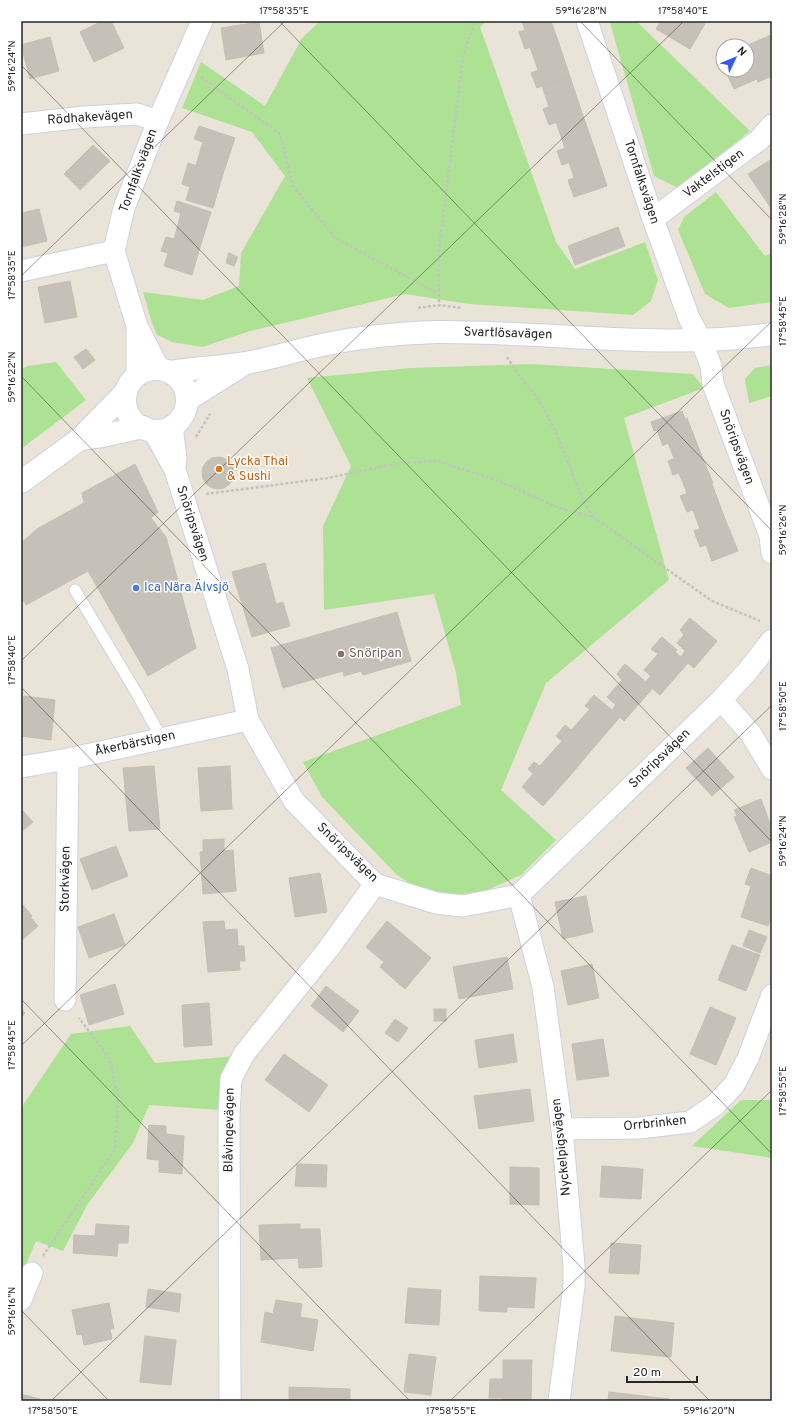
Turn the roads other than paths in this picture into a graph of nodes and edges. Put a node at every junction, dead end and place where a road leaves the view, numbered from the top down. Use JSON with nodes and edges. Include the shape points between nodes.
{"nodes":[{"id":1,"x":202,"y":21,"type":"edge"},
{"id":2,"x":587,"y":21,"type":"edge"},
{"id":3,"x":158,"y":121,"type":"junction"},
{"id":4,"x":21,"y":124,"type":"edge"},
{"id":5,"x":772,"y":125,"type":"edge"},
{"id":6,"x":653,"y":219,"type":"junction"},
{"id":7,"x":114,"y":251,"type":"junction"},
{"id":8,"x":21,"y":271,"type":"edge"},
{"id":9,"x":137,"y":326,"type":"junction"},
{"id":10,"x":772,"y":334,"type":"edge"},
{"id":11,"x":701,"y":340,"type":"junction"},
{"id":12,"x":246,"y":363,"type":"junction"},
{"id":13,"x":164,"y":370,"type":"junction"},
{"id":14,"x":132,"y":384,"type":"junction"},
{"id":15,"x":187,"y":400,"type":"junction"},
{"id":16,"x":161,"y":432,"type":"junction"},
{"id":17,"x":80,"y":439,"type":"junction"},
{"id":18,"x":21,"y":482,"type":"edge"},
{"id":19,"x":771,"y":541,"type":"edge"},
{"id":20,"x":75,"y":590,"type":"dead end"},
{"id":21,"x":768,"y":633,"type":"edge"},
{"id":22,"x":721,"y":700,"type":"junction"},
{"id":23,"x":248,"y":720,"type":"junction"},
{"id":24,"x":162,"y":739,"type":"junction"},
{"id":25,"x":68,"y":759,"type":"junction"},
{"id":26,"x":21,"y":767,"type":"edge"},
{"id":27,"x":772,"y":769,"type":"edge"},
{"id":28,"x":375,"y":884,"type":"junction"},
{"id":29,"x":519,"y":895,"type":"junction"},
{"id":30,"x":772,"y":995,"type":"edge"},
{"id":31,"x":65,"y":1000,"type":"road end"},
{"id":32,"x":562,"y":1129,"type":"junction"},
{"id":33,"x":32,"y":1273,"type":"road end"},
{"id":34,"x":21,"y":1300,"type":"edge"},
{"id":35,"x":230,"y":1401,"type":"edge"},
{"id":36,"x":559,"y":1401,"type":"edge"}],
"edges":[{"from":1,"to":3,"type":"street","name":"Tornfalksvägen"},
{"from":2,"to":6,"type":"street","name":"Tornfalksvägen"},
{"from":3,"to":4,"type":"street","name":"Rödhakevägen","via":[[137,114]]},
{"from":3,"to":7,"type":"street","name":"Tornfalksvägen","via":[[124,208]]},
{"from":5,"to":6,"type":"street","name":"Vaktelstigen","via":[[759,140]]},
{"from":6,"to":11,"type":"street","name":"Tornfalksvägen","via":[[689,318]]},
{"from":7,"to":8,"type":"street"},
{"from":7,"to":9,"type":"street"},
{"from":9,"to":13,"type":"street"},
{"from":9,"to":14,"type":"street"},
{"from":10,"to":11,"type":"street","name":"Svartlösavägen"},
{"from":11,"to":12,"type":"street","name":"Svartlösavägen","via":[[438,332],[324,344]]},
{"from":11,"to":19,"type":"street","name":"Snöripsvägen","via":[[711,366],[713,384]]},
{"from":12,"to":13,"type":"street","name":"Svartlösavägen"},
{"from":12,"to":15,"type":"street","name":"Svartlösavägen"},
{"from":13,"to":14,"type":"street","via":[[148,370]]},
{"from":13,"to":15,"type":"street","via":[[179,379],[185,389]]},
{"from":14,"to":16,"type":"street","via":[[125,403],[128,413],[134,421]]},
{"from":14,"to":17,"type":"street"},
{"from":15,"to":16,"type":"street","via":[[180,419]]},
{"from":16,"to":17,"type":"street"},
{"from":16,"to":23,"type":"street","name":"Snöripsvägen","via":[[238,669]]},
{"from":17,"to":18,"type":"street"},
{"from":20,"to":24,"type":"lane"},
{"from":21,"to":22,"type":"street","name":"Snöripsvägen","via":[[746,673]]},
{"from":22,"to":27,"type":"street","via":[[751,734]]},
{"from":22,"to":29,"type":"street","name":"Snöripsvägen"},
{"from":23,"to":24,"type":"street","name":"Åkerbärstigen"},
{"from":23,"to":28,"type":"street","name":"Snöripsvägen","via":[[294,801]]},
{"from":24,"to":25,"type":"street","name":"Åkerbärstigen"},
{"from":25,"to":26,"type":"street","name":"Åkerbärstigen"},
{"from":25,"to":31,"type":"street","name":"Storkvägen"},
{"from":28,"to":29,"type":"street","name":"Snöripsvägen","via":[[436,903],[463,906]]},
{"from":28,"to":35,"type":"street","name":"Blåvingevägen","via":[[329,948],[244,1054],[231,1079]]},
{"from":29,"to":32,"type":"street","name":"Nyckelpigsvägen","via":[[543,986]]},
{"from":30,"to":32,"type":"street","name":"Orrbrinken","via":[[748,1058],[734,1085],[715,1105],[690,1122],[639,1128]]},
{"from":32,"to":36,"type":"street","name":"Nyckelpigsvägen","via":[[574,1286]]},
{"from":33,"to":34,"type":"street"}]}
